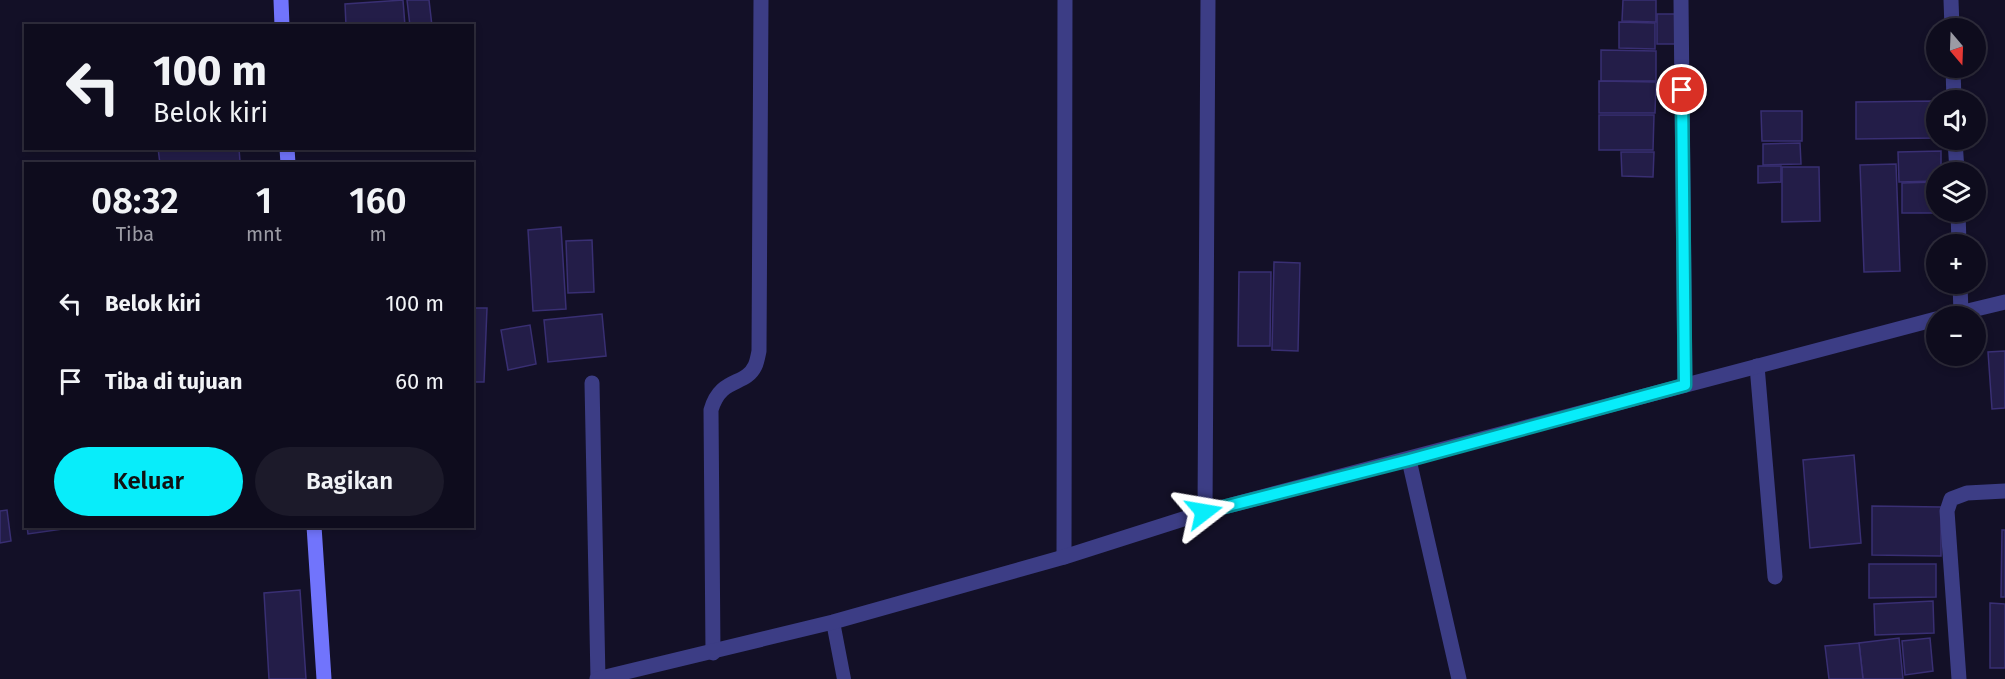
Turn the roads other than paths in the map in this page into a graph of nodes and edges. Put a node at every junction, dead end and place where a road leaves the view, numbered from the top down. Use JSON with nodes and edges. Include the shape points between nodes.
{"nodes":[{"id":1,"x":281,"y":0,"type":"edge"},
{"id":2,"x":761,"y":0,"type":"edge"},
{"id":3,"x":1065,"y":0,"type":"edge"},
{"id":4,"x":1208,"y":0,"type":"edge"},
{"id":5,"x":1681,"y":0,"type":"edge"},
{"id":6,"x":1951,"y":0,"type":"edge"},
{"id":7,"x":1952,"y":18,"type":"edge"},
{"id":8,"x":282,"y":24,"type":"edge"},
{"id":9,"x":2005,"y":302,"type":"edge"},
{"id":10,"x":1986,"y":307,"type":"edge"},
{"id":11,"x":1926,"y":322,"type":"edge"},
{"id":12,"x":1757,"y":366,"type":"junction"},
{"id":13,"x":592,"y":383,"type":"dead end"},
{"id":14,"x":1685,"y":385,"type":"junction"},
{"id":15,"x":1409,"y":460,"type":"junction"},
{"id":16,"x":2005,"y":490,"type":"edge"},
{"id":17,"x":1204,"y":512,"type":"junction"},
{"id":18,"x":314,"y":528,"type":"edge"},
{"id":19,"x":1064,"y":557,"type":"junction"},
{"id":20,"x":1775,"y":577,"type":"dead end"},
{"id":21,"x":833,"y":622,"type":"junction"},
{"id":22,"x":713,"y":653,"type":"junction"},
{"id":23,"x":324,"y":679,"type":"edge"},
{"id":24,"x":597,"y":679,"type":"edge"},
{"id":25,"x":844,"y":679,"type":"edge"},
{"id":26,"x":1459,"y":679,"type":"edge"},
{"id":27,"x":1959,"y":679,"type":"edge"}],
"edges":[{"from":1,"to":8,"type":"main road"},
{"from":2,"to":22,"type":"street","via":[[759,351],[755,367],[723,388],[715,396],[711,410]]},
{"from":3,"to":19,"type":"street"},
{"from":4,"to":17,"type":"street"},
{"from":5,"to":14,"type":"street"},
{"from":6,"to":7,"type":"street"},
{"from":9,"to":10,"type":"street"},
{"from":11,"to":12,"type":"street"},
{"from":12,"to":14,"type":"street"},
{"from":12,"to":20,"type":"street"},
{"from":13,"to":24,"type":"street"},
{"from":14,"to":15,"type":"street"},
{"from":15,"to":17,"type":"street"},
{"from":15,"to":26,"type":"street"},
{"from":16,"to":27,"type":"street","via":[[1958,495],[1951,499],[1947,511]]},
{"from":17,"to":19,"type":"street"},
{"from":18,"to":23,"type":"main road"},
{"from":19,"to":21,"type":"street"},
{"from":21,"to":22,"type":"street"},
{"from":21,"to":25,"type":"lane"},
{"from":22,"to":24,"type":"street"}]}
